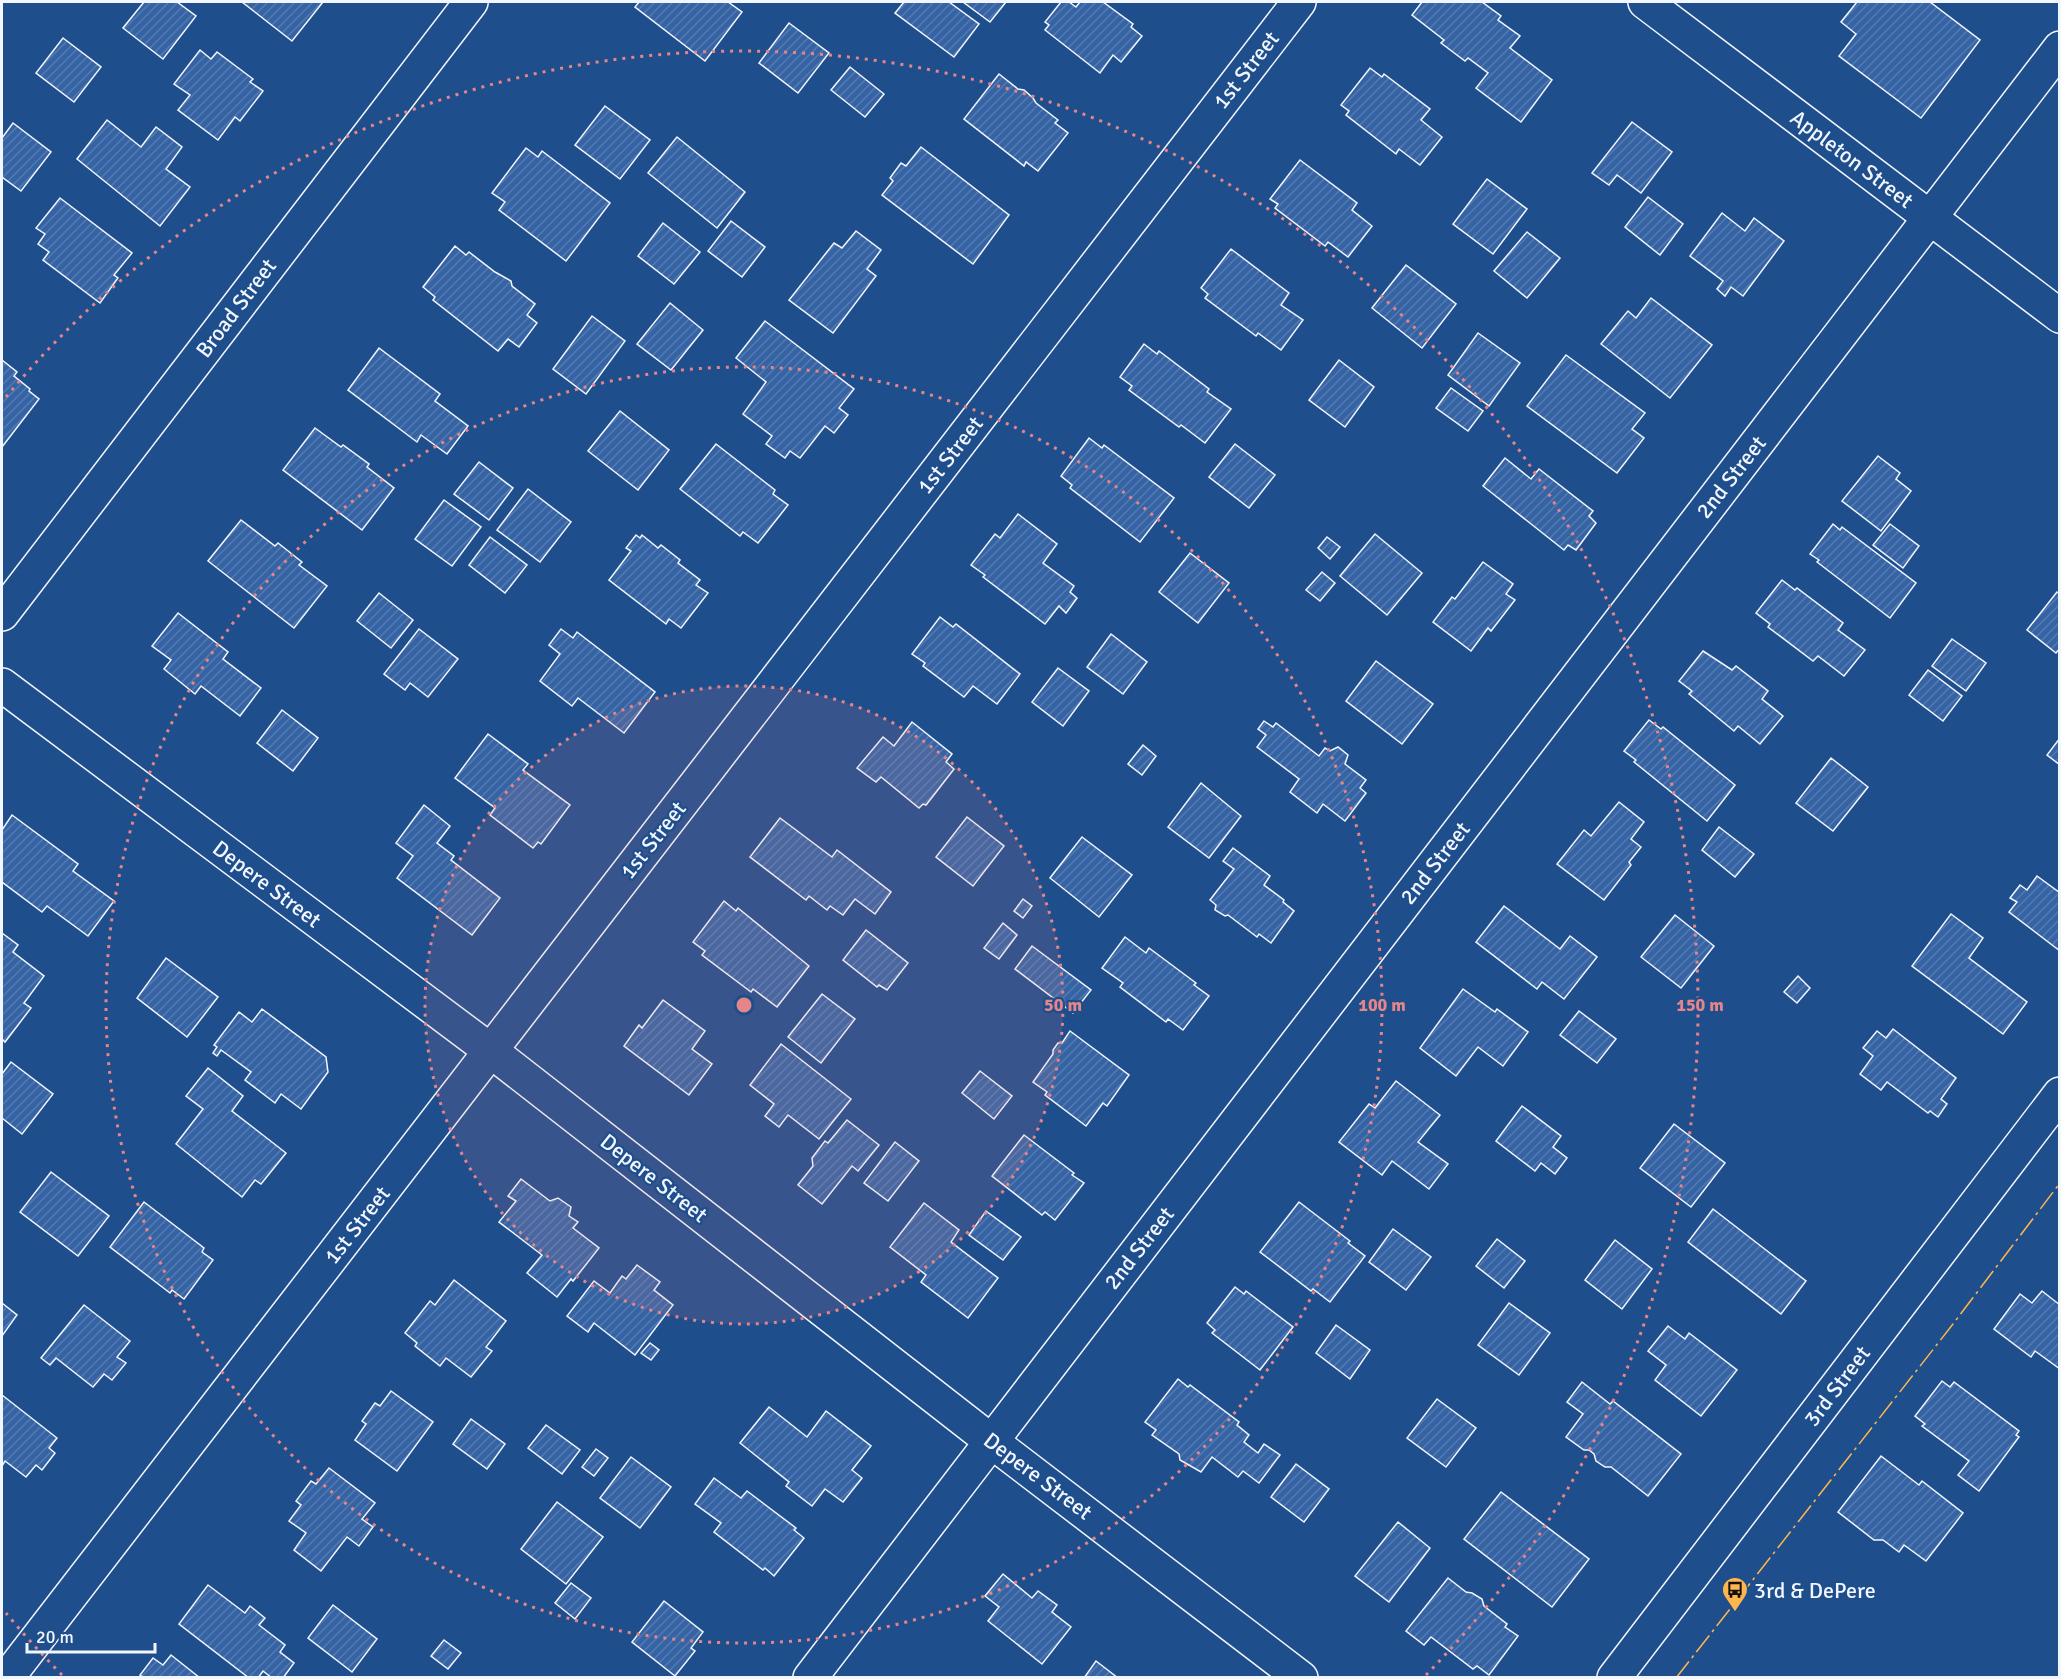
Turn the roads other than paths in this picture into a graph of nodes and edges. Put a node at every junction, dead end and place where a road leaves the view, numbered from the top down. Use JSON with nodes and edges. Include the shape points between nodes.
{"nodes":[{"id":1,"x":471,"y":2,"type":"edge"},
{"id":2,"x":1299,"y":2,"type":"edge"},
{"id":3,"x":1645,"y":2,"type":"edge"},
{"id":4,"x":2060,"y":48,"type":"edge"},
{"id":5,"x":1929,"y":218,"type":"junction"},
{"id":6,"x":2060,"y":316,"type":"edge"},
{"id":7,"x":2,"y":614,"type":"edge"},
{"id":8,"x":2,"y":685,"type":"edge"},
{"id":9,"x":491,"y":1051,"type":"junction"},
{"id":10,"x":2060,"y":1094,"type":"edge"},
{"id":11,"x":991,"y":1440,"type":"junction"},
{"id":12,"x":7,"y":1677,"type":"edge"},
{"id":13,"x":810,"y":1677,"type":"edge"},
{"id":14,"x":1302,"y":1677,"type":"edge"},
{"id":15,"x":1614,"y":1677,"type":"edge"}],
"edges":[{"from":1,"to":7,"type":"street","name":"Broad Street"},
{"from":2,"to":9,"type":"street","name":"1st Street"},
{"from":3,"to":5,"type":"street","name":"Appleton Street"},
{"from":4,"to":5,"type":"street","name":"2nd Street"},
{"from":5,"to":6,"type":"street","name":"Appleton Street"},
{"from":5,"to":11,"type":"street","name":"2nd Street"},
{"from":8,"to":9,"type":"street","name":"Depere Street"},
{"from":9,"to":11,"type":"street","name":"Depere Street"},
{"from":9,"to":12,"type":"street","name":"1st Street"},
{"from":10,"to":15,"type":"street","name":"3rd Street"},
{"from":11,"to":13,"type":"street","name":"2nd Street"},
{"from":11,"to":14,"type":"street","name":"Depere Street"}]}
